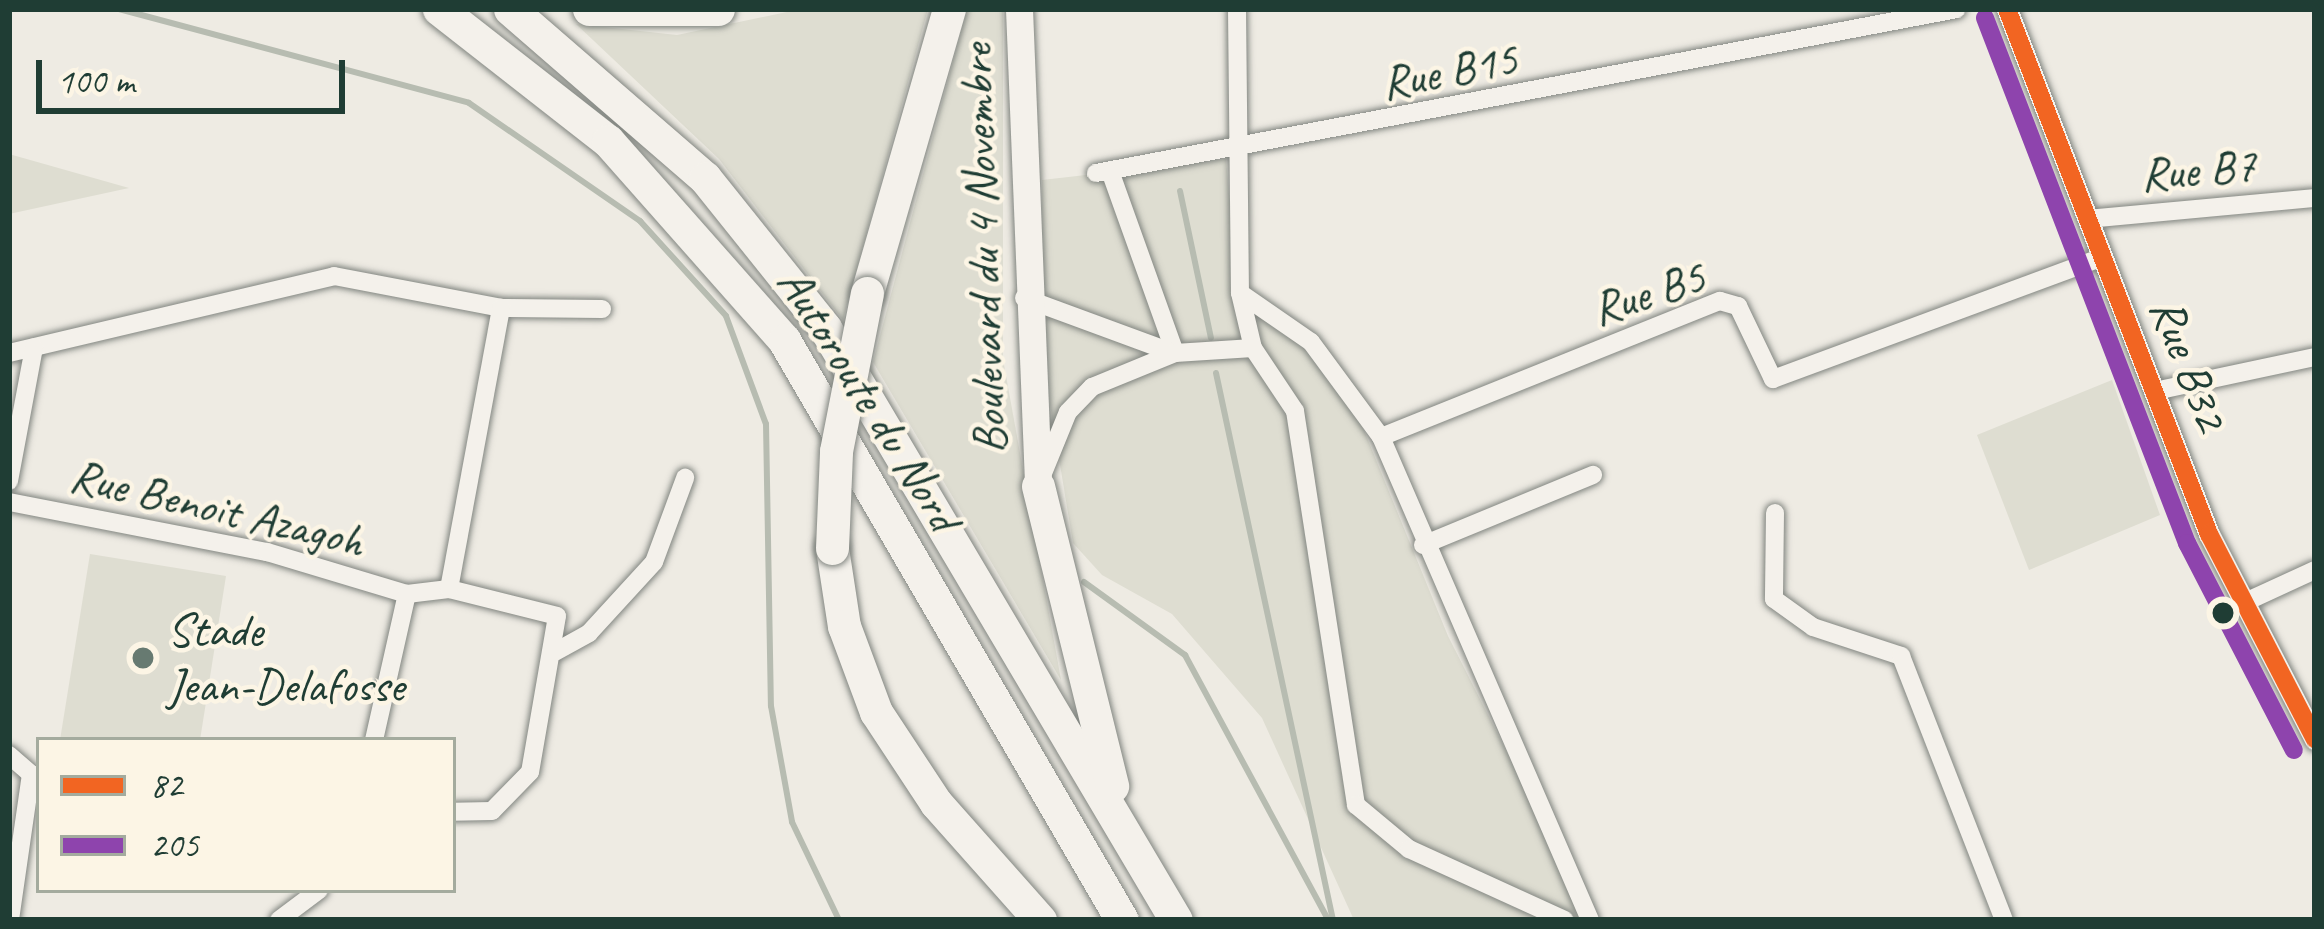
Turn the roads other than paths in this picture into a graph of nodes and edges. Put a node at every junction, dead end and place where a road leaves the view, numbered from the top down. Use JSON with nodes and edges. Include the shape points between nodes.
{"nodes":[{"id":1,"x":439,"y":9,"type":"edge"},
{"id":2,"x":510,"y":9,"type":"edge"},
{"id":3,"x":589,"y":9,"type":"edge"},
{"id":4,"x":718,"y":9,"type":"edge"},
{"id":5,"x":949,"y":9,"type":"edge"},
{"id":6,"x":1018,"y":9,"type":"edge"},
{"id":7,"x":1238,"y":9,"type":"edge"},
{"id":8,"x":1957,"y":9,"type":"edge"},
{"id":9,"x":2007,"y":9,"type":"edge"},
{"id":10,"x":1246,"y":152,"type":"junction"},
{"id":11,"x":2315,"y":198,"type":"edge"},
{"id":12,"x":2088,"y":219,"type":"junction"},
{"id":13,"x":2103,"y":256,"type":"junction"},
{"id":14,"x":1240,"y":293,"type":"junction"},
{"id":15,"x":1024,"y":298,"type":"junction"},
{"id":16,"x":501,"y":308,"type":"junction"},
{"id":17,"x":602,"y":309,"type":"dead end"},
{"id":18,"x":34,"y":346,"type":"junction"},
{"id":19,"x":1253,"y":349,"type":"junction"},
{"id":20,"x":9,"y":353,"type":"edge"},
{"id":21,"x":1175,"y":353,"type":"junction"},
{"id":22,"x":2315,"y":357,"type":"edge"},
{"id":23,"x":2155,"y":391,"type":"junction"},
{"id":24,"x":1381,"y":437,"type":"junction"},
{"id":25,"x":1593,"y":475,"type":"dead end"},
{"id":26,"x":685,"y":478,"type":"dead end"},
{"id":27,"x":9,"y":481,"type":"edge"},
{"id":28,"x":1038,"y":486,"type":"junction"},
{"id":29,"x":9,"y":502,"type":"edge"},
{"id":30,"x":1775,"y":513,"type":"dead end"},
{"id":31,"x":1423,"y":545,"type":"junction"},
{"id":32,"x":2315,"y":570,"type":"edge"},
{"id":33,"x":449,"y":590,"type":"junction"},
{"id":34,"x":407,"y":594,"type":"junction"},
{"id":35,"x":2241,"y":604,"type":"junction"},
{"id":36,"x":555,"y":652,"type":"junction"},
{"id":37,"x":375,"y":737,"type":"edge"},
{"id":38,"x":2315,"y":739,"type":"edge"},
{"id":39,"x":9,"y":754,"type":"edge"},
{"id":40,"x":456,"y":812,"type":"edge"},
{"id":41,"x":1131,"y":845,"type":"junction"},
{"id":42,"x":315,"y":893,"type":"edge"},
{"id":43,"x":10,"y":920,"type":"edge"},
{"id":44,"x":280,"y":920,"type":"edge"},
{"id":45,"x":1040,"y":920,"type":"edge"},
{"id":46,"x":1122,"y":920,"type":"edge"},
{"id":47,"x":1176,"y":920,"type":"edge"},
{"id":48,"x":1564,"y":920,"type":"edge"},
{"id":49,"x":1590,"y":920,"type":"edge"},
{"id":50,"x":2004,"y":920,"type":"edge"}],
"edges":[{"from":1,"to":46,"type":"highway","name":"Autoroute du Nord","via":[[608,140],[784,340]]},
{"from":2,"to":41,"type":"highway","name":"Autoroute du Nord","via":[[659,132],[825,328]]},
{"from":3,"to":4,"type":"highway"},
{"from":5,"to":45,"type":"highway","bridge":true,"via":[[867,293],[836,452],[832,548],[844,626],[893,742]]},
{"from":6,"to":15,"type":"main road","name":"Boulevard du 4 Novembre"},
{"from":7,"to":10,"type":"street"},
{"from":8,"to":10,"type":"street","name":"Rue B15"},
{"from":9,"to":12,"type":"street","name":"Rue B32"},
{"from":10,"to":14,"type":"street"},
{"from":10,"to":21,"type":"street","name":"Rue B15","via":[[1103,172]]},
{"from":11,"to":12,"type":"street","name":"Rue B7"},
{"from":12,"to":13,"type":"street","name":"Rue B32"},
{"from":13,"to":23,"type":"street","name":"Rue B32"},
{"from":13,"to":24,"type":"street","name":"Rue B5","via":[[1773,379],[1738,306],[1720,301]]},
{"from":14,"to":19,"type":"street"},
{"from":14,"to":24,"type":"street","via":[[1311,342]]},
{"from":15,"to":21,"type":"street"},
{"from":15,"to":28,"type":"main road","name":"Boulevard du 4 Novembre"},
{"from":16,"to":17,"type":"street"},
{"from":16,"to":18,"type":"street","via":[[334,276]]},
{"from":16,"to":33,"type":"street"},
{"from":18,"to":20,"type":"street"},
{"from":18,"to":27,"type":"street"},
{"from":19,"to":21,"type":"street"},
{"from":19,"to":48,"type":"street","via":[[1295,411],[1356,805],[1380,833]]},
{"from":21,"to":28,"type":"street","via":[[1092,387],[1068,412]]},
{"from":22,"to":23,"type":"street"},
{"from":23,"to":35,"type":"street","name":"Rue B32"},
{"from":24,"to":31,"type":"street"},
{"from":25,"to":31,"type":"street"},
{"from":26,"to":36,"type":"street","via":[[654,562],[589,633]]},
{"from":28,"to":41,"type":"highway","via":[[1070,643]]},
{"from":29,"to":34,"type":"street","name":"Rue Benoit Azagoh","via":[[267,551]]},
{"from":30,"to":50,"type":"street","via":[[1774,599],[1813,627],[1901,656]]},
{"from":31,"to":49,"type":"street"},
{"from":32,"to":35,"type":"street"},
{"from":33,"to":34,"type":"street"},
{"from":33,"to":36,"type":"street","via":[[549,611]]},
{"from":34,"to":37,"type":"street"},
{"from":35,"to":38,"type":"street","name":"Rue B32"},
{"from":36,"to":40,"type":"street","via":[[516,796],[492,811]]},
{"from":39,"to":43,"type":"street","via":[[31,774]]},
{"from":41,"to":47,"type":"highway","name":"Autoroute du Nord"},
{"from":42,"to":44,"type":"street"}]}
